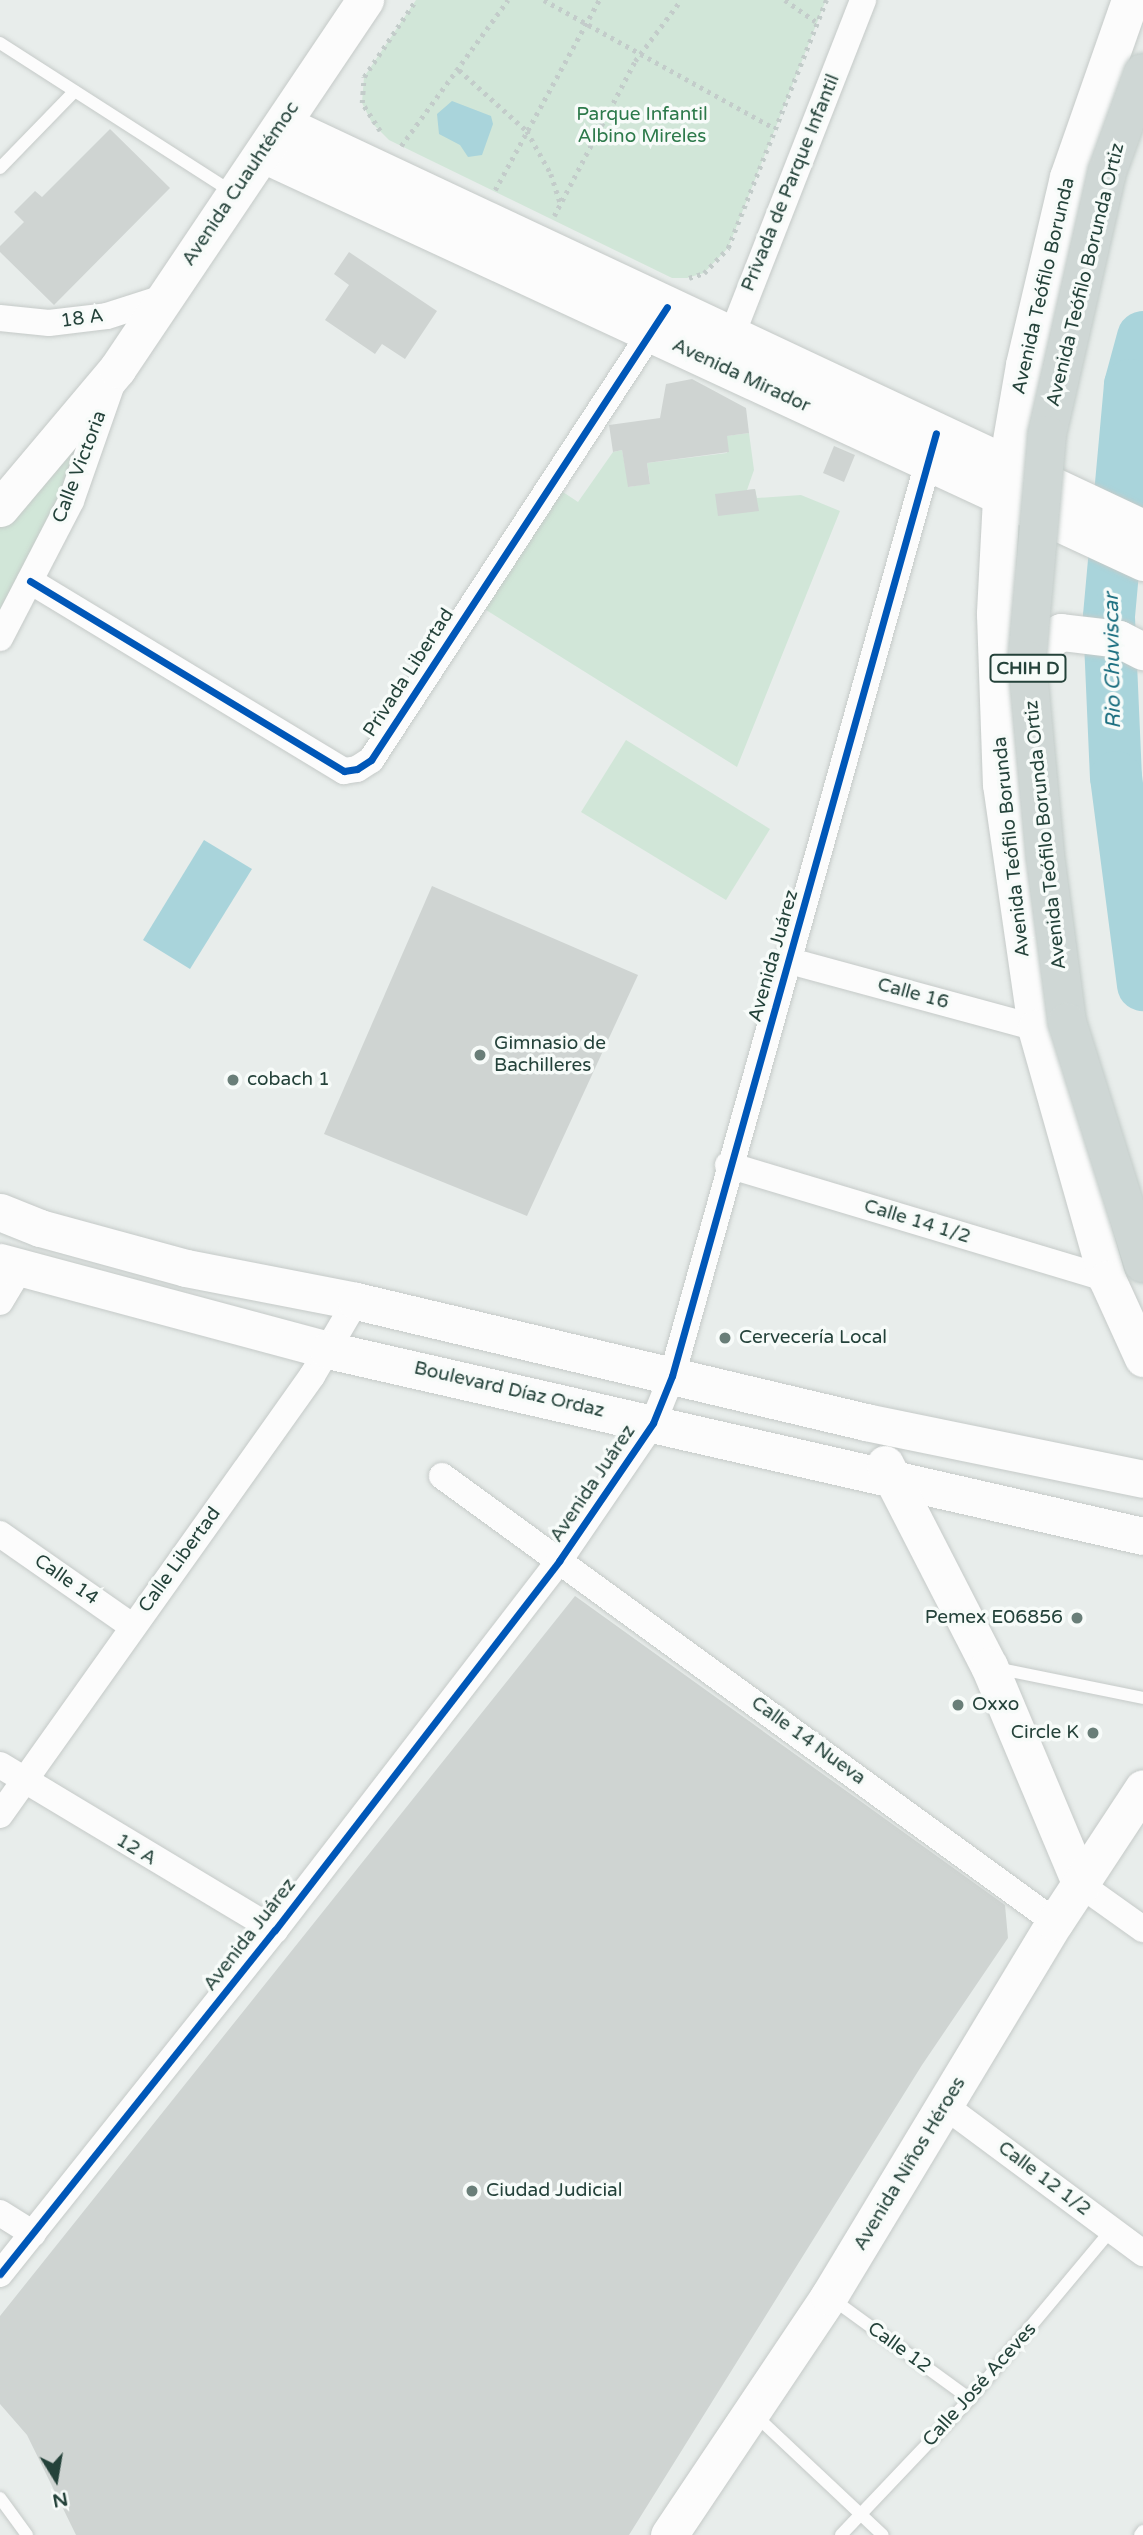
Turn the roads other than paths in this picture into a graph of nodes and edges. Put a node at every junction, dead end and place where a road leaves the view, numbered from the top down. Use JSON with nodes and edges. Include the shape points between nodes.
{"nodes":[{"id":1,"x":365,"y":0,"type":"edge"},
{"id":2,"x":863,"y":0,"type":"edge"},
{"id":3,"x":1130,"y":0,"type":"edge"},
{"id":4,"x":0,"y":43,"type":"edge"},
{"id":5,"x":1143,"y":73,"type":"edge"},
{"id":6,"x":75,"y":91,"type":"junction"},
{"id":7,"x":273,"y":139,"type":"junction"},
{"id":8,"x":0,"y":168,"type":"edge"},
{"id":9,"x":235,"y":194,"type":"junction"},
{"id":10,"x":163,"y":298,"type":"junction"},
{"id":11,"x":0,"y":318,"type":"edge"},
{"id":12,"x":658,"y":320,"type":"junction"},
{"id":13,"x":725,"y":351,"type":"junction"},
{"id":14,"x":117,"y":369,"type":"junction"},
{"id":15,"x":932,"y":449,"type":"junction"},
{"id":16,"x":1003,"y":483,"type":"junction"},
{"id":17,"x":0,"y":508,"type":"edge"},
{"id":18,"x":1063,"y":508,"type":"junction"},
{"id":19,"x":1143,"y":528,"type":"edge"},
{"id":20,"x":1143,"y":562,"type":"edge"},
{"id":21,"x":30,"y":581,"type":"junction"},
{"id":22,"x":0,"y":638,"type":"edge"},
{"id":23,"x":1143,"y":651,"type":"edge"},
{"id":24,"x":997,"y":674,"type":"junction"},
{"id":25,"x":790,"y":961,"type":"junction"},
{"id":26,"x":1036,"y":1028,"type":"junction"},
{"id":27,"x":728,"y":1165,"type":"junction"},
{"id":28,"x":0,"y":1212,"type":"edge"},
{"id":29,"x":1143,"y":1263,"type":"edge"},
{"id":30,"x":10,"y":1266,"type":"edge"},
{"id":31,"x":1107,"y":1279,"type":"junction"},
{"id":32,"x":356,"y":1301,"type":"junction"},
{"id":33,"x":0,"y":1302,"type":"edge"},
{"id":34,"x":328,"y":1350,"type":"junction"},
{"id":35,"x":1143,"y":1358,"type":"edge"},
{"id":36,"x":672,"y":1376,"type":"junction"},
{"id":37,"x":866,"y":1422,"type":"junction"},
{"id":38,"x":653,"y":1423,"type":"junction"},
{"id":39,"x":442,"y":1476,"type":"dead end"},
{"id":40,"x":892,"y":1479,"type":"junction"},
{"id":41,"x":1143,"y":1479,"type":"edge"},
{"id":42,"x":0,"y":1534,"type":"edge"},
{"id":43,"x":1143,"y":1536,"type":"edge"},
{"id":44,"x":559,"y":1561,"type":"junction"},
{"id":45,"x":132,"y":1626,"type":"junction"},
{"id":46,"x":989,"y":1667,"type":"junction"},
{"id":47,"x":1143,"y":1698,"type":"edge"},
{"id":48,"x":0,"y":1765,"type":"edge"},
{"id":49,"x":25,"y":1780,"type":"junction"},
{"id":50,"x":1143,"y":1788,"type":"edge"},
{"id":51,"x":0,"y":1815,"type":"edge"},
{"id":52,"x":1081,"y":1885,"type":"junction"},
{"id":53,"x":1055,"y":1922,"type":"junction"},
{"id":54,"x":1143,"y":1929,"type":"edge"},
{"id":55,"x":275,"y":1930,"type":"junction"},
{"id":56,"x":945,"y":2106,"type":"junction"},
{"id":57,"x":0,"y":2213,"type":"edge"},
{"id":58,"x":1112,"y":2229,"type":"junction"},
{"id":59,"x":33,"y":2234,"type":"junction"},
{"id":60,"x":1143,"y":2253,"type":"edge"},
{"id":61,"x":0,"y":2274,"type":"edge"},
{"id":62,"x":829,"y":2296,"type":"junction"},
{"id":63,"x":970,"y":2399,"type":"junction"},
{"id":64,"x":750,"y":2410,"type":"junction"},
{"id":65,"x":0,"y":2498,"type":"edge"},
{"id":66,"x":860,"y":2514,"type":"junction"},
{"id":67,"x":27,"y":2535,"type":"edge"},
{"id":68,"x":669,"y":2535,"type":"edge"},
{"id":69,"x":841,"y":2535,"type":"edge"},
{"id":70,"x":883,"y":2535,"type":"edge"}],
"edges":[{"from":1,"to":7,"type":"main road","name":"Avenida Cuauhtémoc"},
{"from":2,"to":13,"type":"street","name":"Privada de Parque Infantil"},
{"from":3,"to":16,"type":"main road","name":"Avenida Teófilo Borunda","via":[[1068,177],[1024,366]]},
{"from":4,"to":6,"type":"lane"},
{"from":5,"to":29,"type":"main road","name":"Avenida Teófilo Borunda Ortiz","number":"CHIH D","bridge":true,"via":[[1107,172],[1047,435],[1027,660],[1045,855],[1067,1022]]},
{"from":6,"to":8,"type":"lane"},
{"from":6,"to":9,"type":"lane"},
{"from":7,"to":9,"type":"main road","name":"Avenida Cuauhtémoc"},
{"from":7,"to":12,"type":"main road","name":"Avenida Mirador"},
{"from":9,"to":10,"type":"main road","name":"Avenida Cuauhtémoc"},
{"from":10,"to":11,"type":"street","name":"18 A","via":[[107,316],[49,323]]},
{"from":10,"to":14,"type":"main road","name":"Avenida Cuauhtémoc"},
{"from":12,"to":13,"type":"main road","name":"Avenida Mirador"},
{"from":12,"to":21,"type":"street","name":"Privada Libertad","via":[[371,760],[357,769],[344,771]]},
{"from":13,"to":15,"type":"main road","name":"Avenida Mirador"},
{"from":14,"to":17,"type":"main road","name":"Avenida Cuauhtémoc"},
{"from":14,"to":21,"type":"street","name":"Calle Victoria","via":[[71,500]]},
{"from":15,"to":16,"type":"main road","name":"Avenida Mirador"},
{"from":15,"to":25,"type":"street","name":"Avenida Juárez"},
{"from":16,"to":18,"type":"main road","name":"Avenida Mirador"},
{"from":16,"to":24,"type":"main road","name":"Avenida Teófilo Borunda"},
{"from":18,"to":19,"type":"main road","name":"Avenida Mirador"},
{"from":18,"to":20,"type":"main road","name":"Avenida Mirador"},
{"from":21,"to":22,"type":"street","name":"Calle Victoria"},
{"from":23,"to":24,"type":"main road","via":[[1119,639],[1061,632]]},
{"from":24,"to":26,"type":"main road","name":"Avenida Teófilo Borunda","via":[[1001,784]]},
{"from":25,"to":26,"type":"street","name":"Calle 16"},
{"from":25,"to":27,"type":"street","name":"Avenida Juárez"},
{"from":26,"to":31,"type":"main road","name":"Avenida Teófilo Borunda"},
{"from":27,"to":31,"type":"street","name":"Calle 14 1/2"},
{"from":27,"to":36,"type":"street","name":"Avenida Juárez"},
{"from":28,"to":32,"type":"main road","via":[[40,1228],[186,1268]]},
{"from":30,"to":33,"type":"street"},
{"from":30,"to":34,"type":"main road","name":"Boulevard Díaz Ordaz"},
{"from":31,"to":35,"type":"main road","name":"Avenida Teófilo Borunda"},
{"from":32,"to":34,"type":"street","name":"Calle Libertad"},
{"from":32,"to":36,"type":"main road"},
{"from":34,"to":38,"type":"main road","name":"Boulevard Díaz Ordaz"},
{"from":34,"to":45,"type":"street","name":"Calle Libertad"},
{"from":36,"to":37,"type":"main road"},
{"from":36,"to":38,"type":"street","name":"Avenida Juárez"},
{"from":37,"to":40,"type":"main road"},
{"from":37,"to":41,"type":"main road"},
{"from":38,"to":40,"type":"main road","name":"Boulevard Díaz Ordaz"},
{"from":38,"to":44,"type":"street","name":"Avenida Juárez"},
{"from":39,"to":44,"type":"street","name":"Calle 14 Nueva"},
{"from":40,"to":43,"type":"main road","name":"Boulevard Díaz Ordaz"},
{"from":40,"to":46,"type":"main road"},
{"from":42,"to":45,"type":"street","name":"Calle 14"},
{"from":44,"to":53,"type":"street","name":"Calle 14 Nueva"},
{"from":44,"to":55,"type":"street","name":"Avenida Juárez"},
{"from":45,"to":49,"type":"street","name":"Calle Libertad"},
{"from":46,"to":47,"type":"lane"},
{"from":46,"to":52,"type":"main road"},
{"from":48,"to":49,"type":"street","name":"12 A"},
{"from":49,"to":51,"type":"street","name":"Calle Libertad"},
{"from":49,"to":55,"type":"street","name":"12 A","via":[[148,1858]]},
{"from":50,"to":52,"type":"main road","name":"Avenida Niños Héroes"},
{"from":52,"to":53,"type":"main road","name":"Avenida Niños Héroes"},
{"from":52,"to":54,"type":"street"},
{"from":53,"to":56,"type":"main road","name":"Avenida Niños Héroes"},
{"from":55,"to":59,"type":"street","name":"Avenida Juárez"},
{"from":56,"to":58,"type":"street","name":"Calle 12 1/2"},
{"from":56,"to":62,"type":"main road","name":"Avenida Niños Héroes"},
{"from":57,"to":59,"type":"street"},
{"from":58,"to":60,"type":"street","name":"Calle 12 1/2"},
{"from":58,"to":63,"type":"lane","name":"Calle José Aceves"},
{"from":59,"to":61,"type":"street","name":"Avenida Juárez"},
{"from":62,"to":63,"type":"lane","name":"Calle 12"},
{"from":62,"to":64,"type":"main road","name":"Avenida Niños Héroes"},
{"from":63,"to":66,"type":"lane","name":"Calle José Aceves"},
{"from":64,"to":66,"type":"lane"},
{"from":64,"to":68,"type":"main road","name":"Avenida Niños Héroes"},
{"from":65,"to":67,"type":"lane"},
{"from":66,"to":69,"type":"lane","name":"Calle José Aceves"},
{"from":66,"to":70,"type":"lane"}]}
